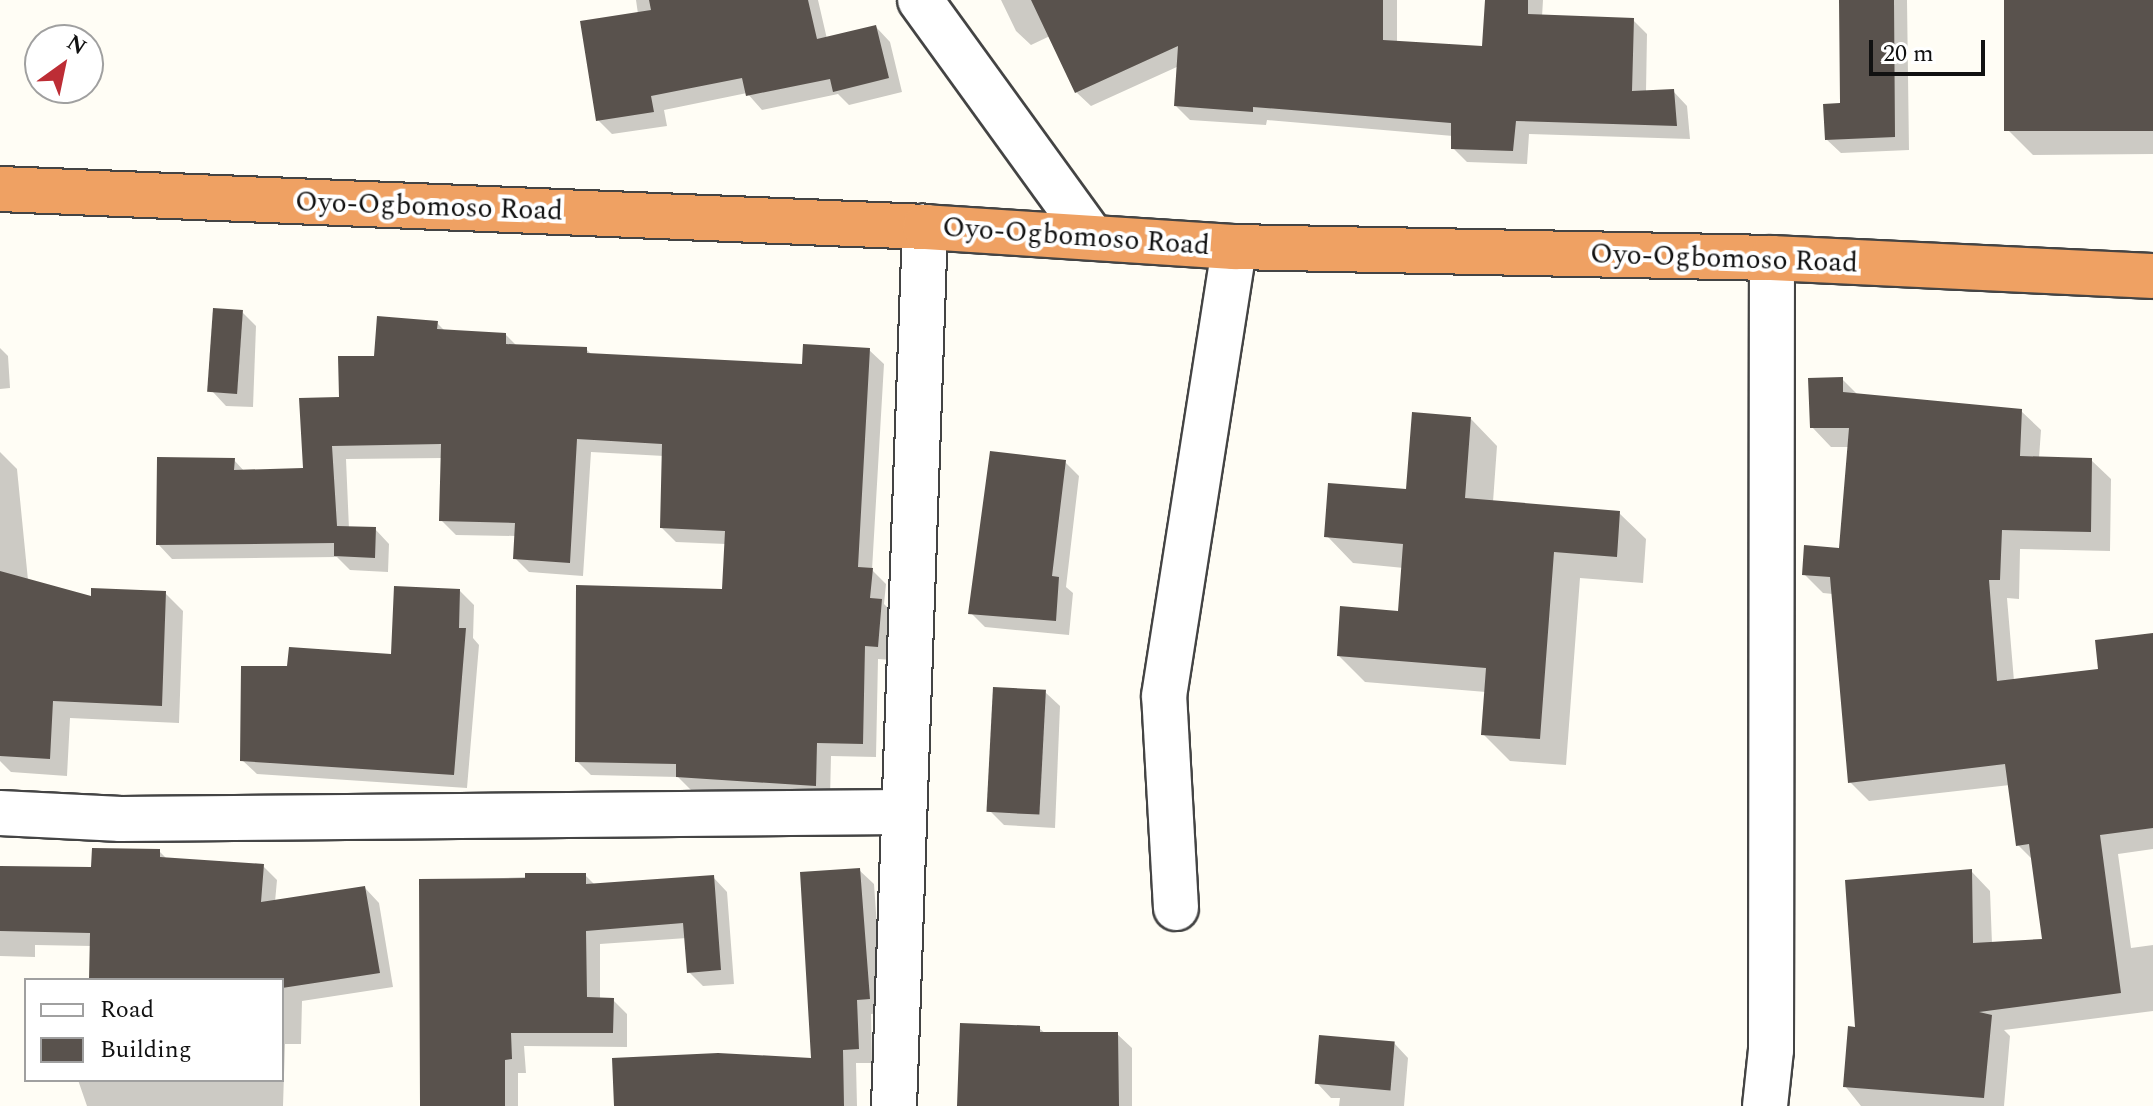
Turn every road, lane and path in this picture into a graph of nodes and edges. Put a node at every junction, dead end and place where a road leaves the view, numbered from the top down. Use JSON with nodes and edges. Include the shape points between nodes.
{"nodes":[{"id":1,"x":920,"y":0,"type":"edge"},
{"id":2,"x":0,"y":189,"type":"edge"},
{"id":3,"x":925,"y":227,"type":"junction"},
{"id":4,"x":1090,"y":235,"type":"junction"},
{"id":5,"x":1234,"y":247,"type":"junction"},
{"id":6,"x":1772,"y":258,"type":"junction"},
{"id":7,"x":2153,"y":276,"type":"edge"},
{"id":8,"x":901,"y":812,"type":"junction"},
{"id":9,"x":0,"y":813,"type":"edge"},
{"id":10,"x":1176,"y":908,"type":"dead end"},
{"id":11,"x":894,"y":1106,"type":"edge"},
{"id":12,"x":1765,"y":1106,"type":"edge"}],
"edges":[{"from":1,"to":4,"type":"street"},
{"from":2,"to":3,"type":"highway","name":"Oyo-Ogbomoso Road"},
{"from":3,"to":4,"type":"highway","name":"Oyo-Ogbomoso Road"},
{"from":3,"to":8,"type":"street"},
{"from":4,"to":5,"type":"highway","name":"Oyo-Ogbomoso Road"},
{"from":5,"to":6,"type":"highway","name":"Oyo-Ogbomoso Road"},
{"from":5,"to":10,"type":"street","via":[[1164,696]]},
{"from":6,"to":7,"type":"highway","name":"Oyo-Ogbomoso Road"},
{"from":6,"to":12,"type":"street","via":[[1771,1050]]},
{"from":8,"to":9,"type":"street","via":[[121,819]]},
{"from":8,"to":11,"type":"street"}]}
